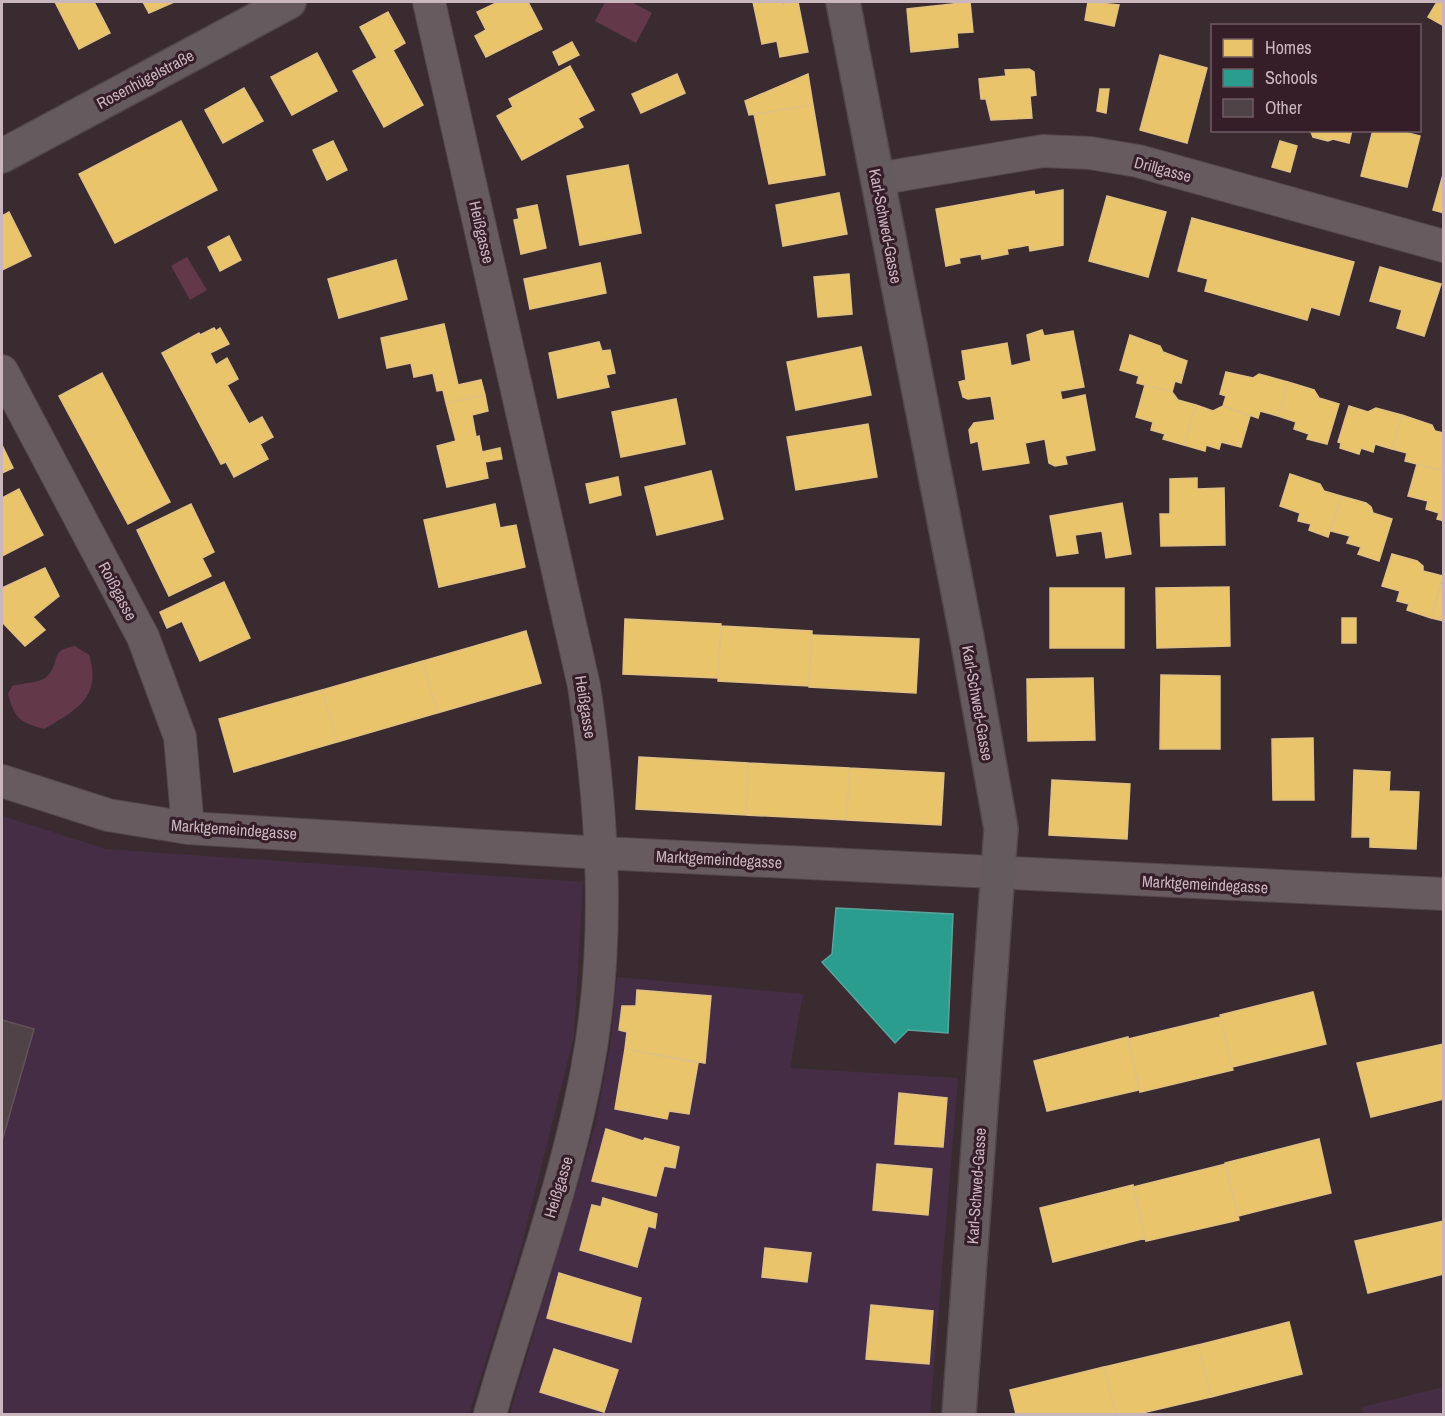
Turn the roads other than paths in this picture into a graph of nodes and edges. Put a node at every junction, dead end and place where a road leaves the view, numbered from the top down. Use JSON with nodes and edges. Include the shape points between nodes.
{"nodes":[{"id":1,"x":289,"y":2,"type":"edge"},
{"id":2,"x":429,"y":2,"type":"edge"},
{"id":3,"x":843,"y":2,"type":"edge"},
{"id":4,"x":2,"y":156,"type":"edge"},
{"id":5,"x":877,"y":179,"type":"junction"},
{"id":6,"x":1443,"y":246,"type":"edge"},
{"id":7,"x":2,"y":371,"type":"edge"},
{"id":8,"x":2,"y":781,"type":"edge"},
{"id":9,"x":188,"y":828,"type":"junction"},
{"id":10,"x":601,"y":853,"type":"junction"},
{"id":11,"x":998,"y":872,"type":"junction"},
{"id":12,"x":1443,"y":894,"type":"edge"},
{"id":13,"x":490,"y":1414,"type":"edge"},
{"id":14,"x":959,"y":1414,"type":"edge"}],
"edges":[{"from":1,"to":4,"type":"street","name":"Rosenhügelstraße"},
{"from":2,"to":10,"type":"street","name":"Heißgasse","via":[[584,686]]},
{"from":3,"to":5,"type":"street","name":"Karl-Schwed-Gasse"},
{"from":5,"to":6,"type":"street","name":"Drillgasse","via":[[1042,151],[1090,153],[1137,161]]},
{"from":5,"to":11,"type":"street","name":"Karl-Schwed-Gasse","via":[[965,627],[1000,829]]},
{"from":7,"to":9,"type":"street","name":"Roißgasse","via":[[143,637],[180,737]]},
{"from":8,"to":9,"type":"street","name":"Marktgemeindegasse","via":[[108,815]]},
{"from":9,"to":10,"type":"street","name":"Marktgemeindegasse"},
{"from":10,"to":11,"type":"street","name":"Marktgemeindegasse"},
{"from":10,"to":13,"type":"street","name":"Heißgasse","via":[[600,968],[587,1069],[570,1146]]},
{"from":11,"to":12,"type":"street","name":"Marktgemeindegasse"},
{"from":11,"to":14,"type":"street","name":"Karl-Schwed-Gasse"}]}
